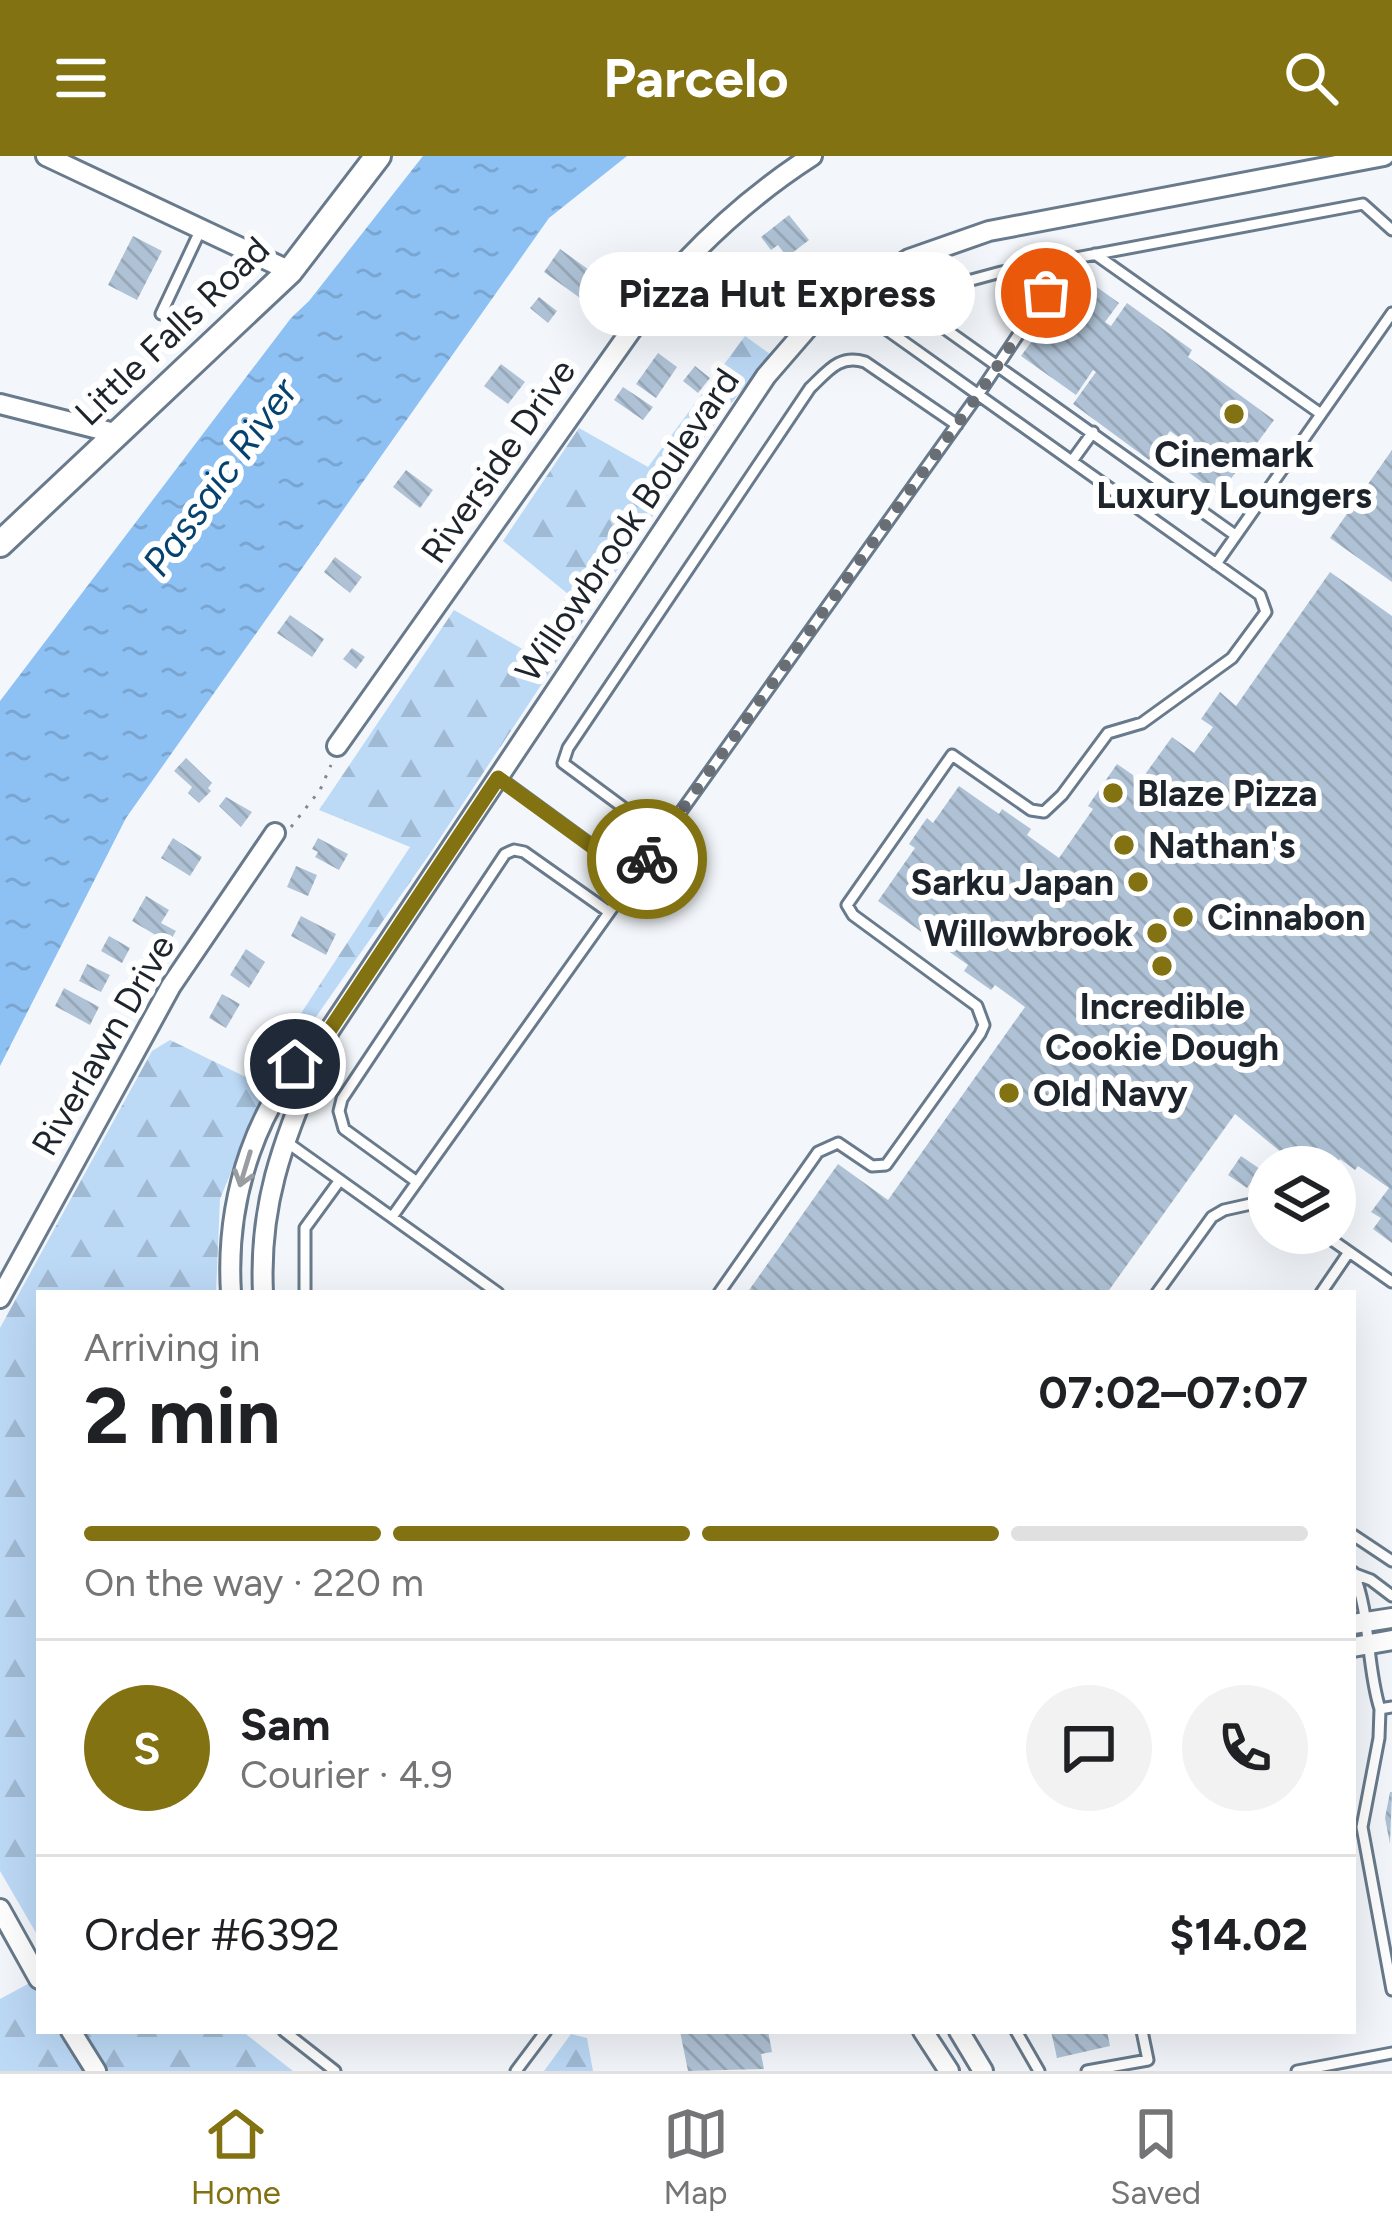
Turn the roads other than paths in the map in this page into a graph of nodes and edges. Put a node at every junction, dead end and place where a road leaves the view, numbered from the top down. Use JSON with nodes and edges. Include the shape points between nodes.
{"nodes":[{"id":1,"x":46,"y":156,"type":"edge"},
{"id":2,"x":378,"y":156,"type":"edge"},
{"id":3,"x":812,"y":156,"type":"edge"},
{"id":4,"x":1384,"y":156,"type":"edge"},
{"id":5,"x":201,"y":229,"type":"junction"},
{"id":6,"x":1392,"y":230,"type":"edge"},
{"id":7,"x":1094,"y":253,"type":"junction"},
{"id":8,"x":1070,"y":257,"type":"junction"},
{"id":9,"x":290,"y":271,"type":"junction"},
{"id":10,"x":860,"y":290,"type":"junction"},
{"id":11,"x":1392,"y":313,"type":"edge"},
{"id":12,"x":161,"y":314,"type":"dead end"},
{"id":13,"x":998,"y":366,"type":"junction"},
{"id":14,"x":978,"y":395,"type":"junction"},
{"id":15,"x":0,"y":404,"type":"edge"},
{"id":16,"x":1321,"y":414,"type":"junction"},
{"id":17,"x":956,"y":425,"type":"junction"},
{"id":18,"x":1094,"y":432,"type":"junction"},
{"id":19,"x":118,"y":434,"type":"junction"},
{"id":20,"x":1072,"y":461,"type":"junction"},
{"id":21,"x":1235,"y":535,"type":"junction"},
{"id":22,"x":0,"y":544,"type":"edge"},
{"id":23,"x":1216,"y":564,"type":"junction"},
{"id":24,"x":337,"y":746,"type":"road end"},
{"id":25,"x":498,"y":778,"type":"junction"},
{"id":26,"x":275,"y":833,"type":"road end"},
{"id":27,"x":663,"y":837,"type":"junction"},
{"id":28,"x":634,"y":877,"type":"junction"},
{"id":29,"x":609,"y":912,"type":"junction"},
{"id":30,"x":329,"y":1031,"type":"junction"},
{"id":31,"x":283,"y":1139,"type":"junction"},
{"id":32,"x":340,"y":1180,"type":"junction"},
{"id":33,"x":417,"y":1182,"type":"junction"},
{"id":34,"x":1248,"y":1204,"type":"edge"},
{"id":35,"x":392,"y":1217,"type":"junction"},
{"id":36,"x":1348,"y":1254,"type":"edge"},
{"id":37,"x":1352,"y":1254,"type":"edge"},
{"id":38,"x":1392,"y":1282,"type":"edge"},
{"id":39,"x":231,"y":1290,"type":"edge"},
{"id":40,"x":263,"y":1290,"type":"edge"},
{"id":41,"x":305,"y":1290,"type":"edge"},
{"id":42,"x":494,"y":1290,"type":"edge"},
{"id":43,"x":721,"y":1290,"type":"edge"},
{"id":44,"x":1158,"y":1290,"type":"edge"},
{"id":45,"x":1323,"y":1290,"type":"edge"},
{"id":46,"x":0,"y":1298,"type":"edge"},
{"id":47,"x":1356,"y":1537,"type":"edge"},
{"id":48,"x":1392,"y":1561,"type":"edge"},
{"id":49,"x":1356,"y":1574,"type":"edge"},
{"id":50,"x":1392,"y":1596,"type":"edge"},
{"id":51,"x":1392,"y":1618,"type":"edge"},
{"id":52,"x":1358,"y":1623,"type":"edge"},
{"id":53,"x":1392,"y":1640,"type":"edge"},
{"id":54,"x":1360,"y":1646,"type":"edge"},
{"id":55,"x":1386,"y":1708,"type":"edge"},
{"id":56,"x":0,"y":1909,"type":"edge"},
{"id":57,"x":36,"y":1974,"type":"edge"},
{"id":58,"x":1392,"y":1990,"type":"edge"},
{"id":59,"x":73,"y":2034,"type":"edge"},
{"id":60,"x":288,"y":2034,"type":"edge"},
{"id":61,"x":544,"y":2034,"type":"edge"},
{"id":62,"x":924,"y":2034,"type":"edge"},
{"id":63,"x":961,"y":2034,"type":"edge"},
{"id":64,"x":1018,"y":2034,"type":"edge"},
{"id":65,"x":1143,"y":2034,"type":"edge"},
{"id":66,"x":1392,"y":2053,"type":"edge"},
{"id":67,"x":96,"y":2071,"type":"edge"},
{"id":68,"x":334,"y":2071,"type":"edge"},
{"id":69,"x":516,"y":2071,"type":"edge"},
{"id":70,"x":949,"y":2071,"type":"edge"},
{"id":71,"x":983,"y":2071,"type":"edge"},
{"id":72,"x":1039,"y":2071,"type":"edge"},
{"id":73,"x":1087,"y":2071,"type":"edge"},
{"id":74,"x":1298,"y":2071,"type":"edge"}],
"edges":[{"from":1,"to":5,"type":"street"},
{"from":2,"to":9,"type":"street","name":"Little Falls Road"},
{"from":3,"to":24,"type":"street","name":"Riverside Drive","via":[[719,226],[659,291]]},
{"from":4,"to":10,"type":"street","name":"Willowbrook Boulevard","via":[[989,231],[909,259]]},
{"from":5,"to":9,"type":"street"},
{"from":5,"to":12,"type":"lane"},
{"from":6,"to":7,"type":"lane","via":[[1363,204]]},
{"from":7,"to":8,"type":"lane"},
{"from":7,"to":16,"type":"lane"},
{"from":8,"to":13,"type":"lane"},
{"from":8,"to":13,"type":"lane","via":[[964,282],[922,301],[927,316]]},
{"from":9,"to":19,"type":"street","name":"Little Falls Road"},
{"from":10,"to":14,"type":"lane","via":[[883,327]]},
{"from":10,"to":25,"type":"street","name":"Willowbrook Boulevard","via":[[811,324],[766,376]]},
{"from":11,"to":16,"type":"lane"},
{"from":13,"to":14,"type":"lane"},
{"from":13,"to":18,"type":"lane"},
{"from":14,"to":17,"type":"lane"},
{"from":14,"to":20,"type":"lane"},
{"from":15,"to":19,"type":"street"},
{"from":16,"to":21,"type":"lane"},
{"from":17,"to":27,"type":"lane"},
{"from":17,"to":27,"type":"lane","via":[[851,357],[811,388],[563,763]]},
{"from":18,"to":20,"type":"lane"},
{"from":18,"to":21,"type":"lane"},
{"from":19,"to":22,"type":"street","name":"Little Falls Road"},
{"from":20,"to":23,"type":"lane"},
{"from":21,"to":23,"type":"lane"},
{"from":23,"to":43,"type":"lane","via":[[1266,607],[1232,658],[1142,723],[1108,733],[1044,812],[952,754],[848,899],[853,915],[969,998],[984,1025],[886,1165],[872,1166],[838,1143],[824,1147]]},
{"from":25,"to":28,"type":"lane"},
{"from":25,"to":30,"type":"street","name":"Willowbrook Boulevard"},
{"from":26,"to":46,"type":"street","name":"Riverlawn Drive","via":[[153,1017]]},
{"from":27,"to":28,"type":"lane"},
{"from":28,"to":29,"type":"lane"},
{"from":29,"to":33,"type":"lane"},
{"from":29,"to":33,"type":"lane","via":[[524,852],[506,854],[342,1099],[344,1130]]},
{"from":30,"to":31,"type":"street","name":"Willowbrook Boulevard"},
{"from":30,"to":39,"type":"street","name":"Willowbrook Boulevard","one_way":true,"via":[[295,1064],[255,1140],[235,1212]]},
{"from":31,"to":32,"type":"lane"},
{"from":31,"to":40,"type":"street","name":"Willowbrook Boulevard","via":[[263,1228]]},
{"from":32,"to":35,"type":"lane"},
{"from":32,"to":41,"type":"lane","via":[[305,1228]]},
{"from":33,"to":35,"type":"lane"},
{"from":34,"to":44,"type":"lane","via":[[1212,1216]]},
{"from":35,"to":42,"type":"lane"},
{"from":36,"to":45,"type":"lane"},
{"from":37,"to":38,"type":"lane"},
{"from":47,"to":48,"type":"lane"},
{"from":49,"to":50,"type":"lane"},
{"from":51,"to":52,"type":"street"},
{"from":52,"to":54,"type":"lane"},
{"from":53,"to":54,"type":"street"},
{"from":54,"to":55,"type":"lane"},
{"from":55,"to":58,"type":"lane","via":[[1362,1827]]},
{"from":56,"to":57,"type":"street"},
{"from":59,"to":67,"type":"street"},
{"from":60,"to":68,"type":"lane"},
{"from":61,"to":69,"type":"lane"},
{"from":62,"to":70,"type":"street"},
{"from":63,"to":71,"type":"street"},
{"from":64,"to":72,"type":"lane"},
{"from":65,"to":73,"type":"lane","via":[[1148,2060]]},
{"from":66,"to":74,"type":"lane"}]}
